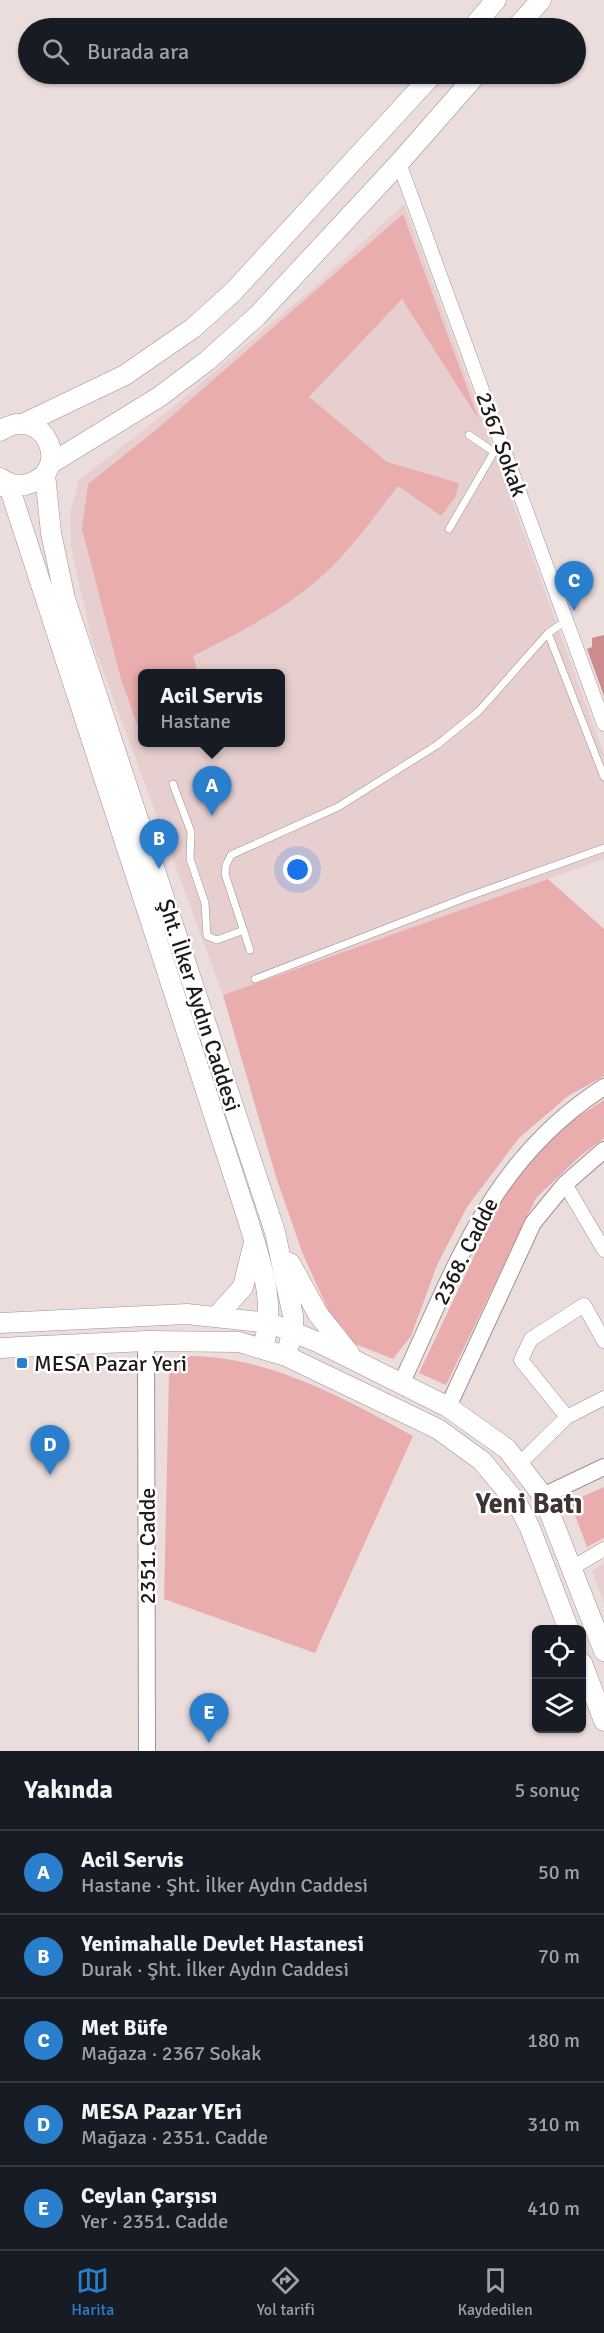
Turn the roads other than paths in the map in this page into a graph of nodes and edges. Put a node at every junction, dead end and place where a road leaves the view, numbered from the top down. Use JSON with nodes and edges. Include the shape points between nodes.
{"nodes":[{"id":1,"x":496,"y":0,"type":"edge"},
{"id":2,"x":541,"y":0,"type":"edge"},
{"id":3,"x":481,"y":18,"type":"edge"},
{"id":4,"x":525,"y":18,"type":"edge"},
{"id":5,"x":424,"y":84,"type":"edge"},
{"id":6,"x":468,"y":84,"type":"edge"},
{"id":7,"x":399,"y":163,"type":"junction"},
{"id":8,"x":23,"y":424,"type":"junction"},
{"id":9,"x":0,"y":431,"type":"edge"},
{"id":10,"x":469,"y":435,"type":"dead end"},
{"id":11,"x":498,"y":449,"type":"junction"},
{"id":12,"x":48,"y":469,"type":"junction"},
{"id":13,"x":3,"y":482,"type":"edge"},
{"id":14,"x":448,"y":529,"type":"dead end"},
{"id":15,"x":566,"y":621,"type":"junction"},
{"id":16,"x":548,"y":633,"type":"junction"},
{"id":17,"x":604,"y":724,"type":"edge"},
{"id":18,"x":604,"y":777,"type":"edge"},
{"id":19,"x":173,"y":784,"type":"dead end"},
{"id":20,"x":132,"y":802,"type":"junction"},
{"id":21,"x":113,"y":808,"type":"junction"},
{"id":22,"x":604,"y":848,"type":"edge"},
{"id":23,"x":244,"y":930,"type":"junction"},
{"id":24,"x":250,"y":950,"type":"dead end"},
{"id":25,"x":255,"y":979,"type":"dead end"},
{"id":26,"x":604,"y":1087,"type":"edge"},
{"id":27,"x":604,"y":1150,"type":"edge"},
{"id":28,"x":565,"y":1184,"type":"junction"},
{"id":29,"x":275,"y":1232,"type":"junction"},
{"id":30,"x":253,"y":1238,"type":"junction"},
{"id":31,"x":604,"y":1250,"type":"edge"},
{"id":32,"x":146,"y":1315,"type":"junction"},
{"id":33,"x":217,"y":1316,"type":"junction"},
{"id":34,"x":0,"y":1323,"type":"edge"},
{"id":35,"x":270,"y":1323,"type":"junction"},
{"id":36,"x":293,"y":1330,"type":"junction"},
{"id":37,"x":146,"y":1341,"type":"junction"},
{"id":38,"x":604,"y":1341,"type":"edge"},
{"id":39,"x":0,"y":1348,"type":"edge"},
{"id":40,"x":263,"y":1348,"type":"junction"},
{"id":41,"x":286,"y":1356,"type":"junction"},
{"id":42,"x":357,"y":1362,"type":"junction"},
{"id":43,"x":401,"y":1384,"type":"junction"},
{"id":44,"x":604,"y":1398,"type":"edge"},
{"id":45,"x":448,"y":1407,"type":"junction"},
{"id":46,"x":567,"y":1417,"type":"junction"},
{"id":47,"x":520,"y":1463,"type":"junction"},
{"id":48,"x":604,"y":1467,"type":"edge"},
{"id":49,"x":543,"y":1496,"type":"junction"},
{"id":50,"x":604,"y":1549,"type":"edge"},
{"id":51,"x":572,"y":1568,"type":"junction"},
{"id":52,"x":567,"y":1625,"type":"edge"},
{"id":53,"x":604,"y":1651,"type":"edge"},
{"id":54,"x":586,"y":1674,"type":"edge"},
{"id":55,"x":604,"y":1721,"type":"edge"},
{"id":56,"x":147,"y":1751,"type":"edge"}],
"edges":[{"from":1,"to":3,"type":"main road"},
{"from":2,"to":4,"type":"main road"},
{"from":5,"to":8,"type":"main road","via":[[233,292],[194,328],[117,380]]},
{"from":6,"to":7,"type":"main road"},
{"from":7,"to":11,"type":"street","name":"2367 Sokak"},
{"from":7,"to":12,"type":"main road","via":[[257,316],[207,361]]},
{"from":8,"to":9,"type":"main road"},
{"from":8,"to":12,"type":"main road","name":"Şht. İlker Aydın Caddesi","via":[[38,428],[50,444]]},
{"from":10,"to":11,"type":"lane"},
{"from":11,"to":14,"type":"lane"},
{"from":11,"to":15,"type":"street","name":"2367 Sokak"},
{"from":12,"to":13,"type":"main road","via":[[28,484]]},
{"from":12,"to":20,"type":"main road","name":"Şht. İlker Aydın Caddesi","via":[[51,533],[65,599]]},
{"from":13,"to":21,"type":"main road","name":"Şht. İlker Aydın Caddesi"},
{"from":15,"to":16,"type":"lane"},
{"from":15,"to":17,"type":"street","name":"2367 Sokak"},
{"from":16,"to":18,"type":"lane"},
{"from":16,"to":23,"type":"lane","via":[[479,711],[437,745],[331,811],[231,855],[225,874]]},
{"from":19,"to":23,"type":"lane","via":[[191,832],[190,859],[205,903],[207,936],[217,940]]},
{"from":20,"to":21,"type":"main road"},
{"from":20,"to":29,"type":"main road","name":"Şht. İlker Aydın Caddesi"},
{"from":21,"to":30,"type":"main road","name":"Şht. İlker Aydın Caddesi"},
{"from":22,"to":25,"type":"lane"},
{"from":23,"to":24,"type":"lane"},
{"from":26,"to":43,"type":"street","name":"2368. Cadde","via":[[543,1134],[493,1195]]},
{"from":27,"to":28,"type":"street"},
{"from":28,"to":31,"type":"street"},
{"from":28,"to":45,"type":"street","via":[[533,1223]]},
{"from":29,"to":36,"type":"main road","name":"Şht. İlker Aydın Caddesi","via":[[291,1299]]},
{"from":29,"to":42,"type":"main road","via":[[318,1314]]},
{"from":30,"to":33,"type":"main road","via":[[243,1287]]},
{"from":30,"to":35,"type":"main road","name":"Şht. İlker Aydın Caddesi","via":[[266,1284]]},
{"from":32,"to":33,"type":"main road"},
{"from":32,"to":34,"type":"main road"},
{"from":32,"to":37,"type":"main road"},
{"from":33,"to":35,"type":"main road"},
{"from":35,"to":36,"type":"main road"},
{"from":35,"to":40,"type":"main road"},
{"from":36,"to":41,"type":"main road","name":"Şht. İlker Aydın Caddesi"},
{"from":36,"to":42,"type":"main road"},
{"from":37,"to":39,"type":"main road"},
{"from":37,"to":40,"type":"main road","via":[[239,1342]]},
{"from":37,"to":56,"type":"street","name":"2351. Cadde"},
{"from":38,"to":46,"type":"street","via":[[584,1305],[531,1340],[521,1360]]},
{"from":40,"to":41,"type":"main road"},
{"from":41,"to":52,"type":"main road","via":[[438,1429],[482,1461],[517,1503]]},
{"from":42,"to":43,"type":"main road"},
{"from":43,"to":45,"type":"main road"},
{"from":44,"to":46,"type":"street"},
{"from":45,"to":47,"type":"main road","via":[[488,1434]]},
{"from":46,"to":47,"type":"street"},
{"from":47,"to":49,"type":"main road"},
{"from":48,"to":49,"type":"street"},
{"from":49,"to":51,"type":"main road"},
{"from":50,"to":51,"type":"street"},
{"from":51,"to":53,"type":"main road"},
{"from":54,"to":55,"type":"main road"}]}
